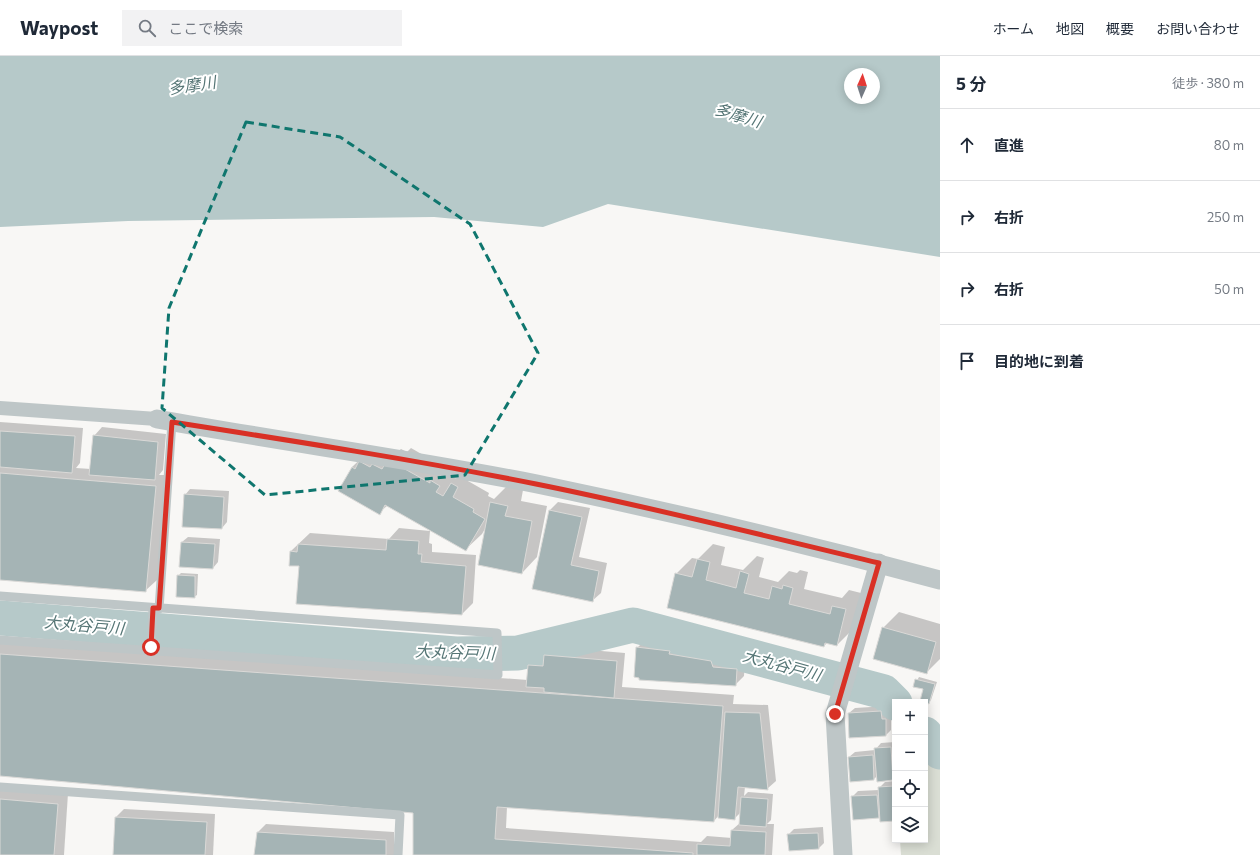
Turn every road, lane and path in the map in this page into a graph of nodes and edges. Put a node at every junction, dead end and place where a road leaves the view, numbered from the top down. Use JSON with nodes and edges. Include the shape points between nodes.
{"nodes":[{"id":1,"x":0,"y":408,"type":"edge"},
{"id":2,"x":164,"y":421,"type":"junction"},
{"id":3,"x":879,"y":563,"type":"junction"},
{"id":4,"x":940,"y":580,"type":"edge"},
{"id":5,"x":0,"y":596,"type":"edge"},
{"id":6,"x":155,"y":610,"type":"junction"},
{"id":7,"x":0,"y":640,"type":"edge"},
{"id":8,"x":151,"y":650,"type":"junction"},
{"id":9,"x":0,"y":787,"type":"edge"},
{"id":10,"x":398,"y":855,"type":"edge"},
{"id":11,"x":844,"y":855,"type":"edge"}],
"edges":[{"from":1,"to":2,"type":"street"},
{"from":2,"to":3,"type":"street","via":[[536,484]]},
{"from":2,"to":6,"type":"lane"},
{"from":3,"to":4,"type":"street"},
{"from":3,"to":11,"type":"street","via":[[835,714]]},
{"from":5,"to":6,"type":"lane"},
{"from":6,"to":8,"type":"lane"},
{"from":6,"to":8,"type":"lane","via":[[497,633],[498,675]]},
{"from":7,"to":8,"type":"lane"},
{"from":9,"to":10,"type":"lane","via":[[400,816]]}]}
